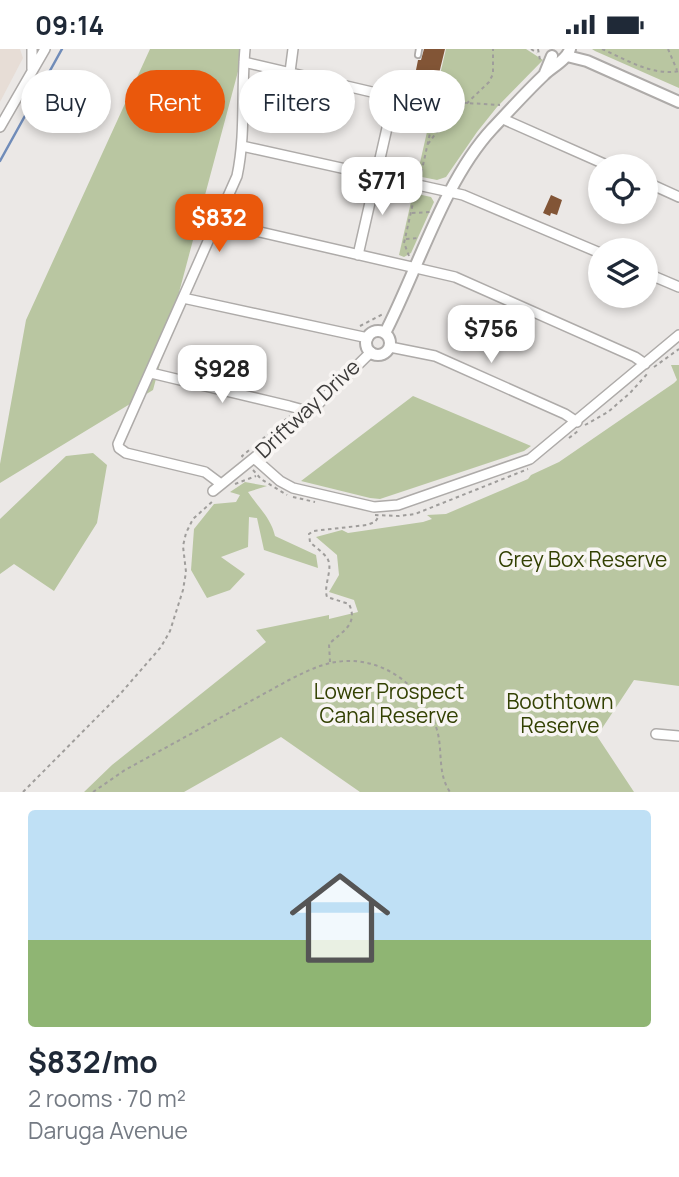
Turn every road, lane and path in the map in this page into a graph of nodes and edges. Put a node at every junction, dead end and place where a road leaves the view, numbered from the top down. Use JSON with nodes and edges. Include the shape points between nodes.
{"nodes":[{"id":1,"x":32,"y":49,"type":"edge"},
{"id":2,"x":45,"y":49,"type":"edge"},
{"id":3,"x":245,"y":49,"type":"edge"},
{"id":4,"x":293,"y":49,"type":"edge"},
{"id":5,"x":493,"y":49,"type":"edge"},
{"id":6,"x":531,"y":49,"type":"edge"},
{"id":7,"x":602,"y":49,"type":"edge"},
{"id":8,"x":667,"y":49,"type":"edge"},
{"id":9,"x":555,"y":52,"type":"edge"},
{"id":10,"x":244,"y":62,"type":"junction"},
{"id":11,"x":32,"y":69,"type":"junction"},
{"id":12,"x":281,"y":70,"type":"edge"},
{"id":13,"x":290,"y":70,"type":"edge"},
{"id":14,"x":678,"y":71,"type":"edge"},
{"id":15,"x":355,"y":88,"type":"edge"},
{"id":16,"x":679,"y":95,"type":"edge"},
{"id":17,"x":679,"y":102,"type":"edge"},
{"id":18,"x":465,"y":103,"type":"edge"},
{"id":19,"x":469,"y":103,"type":"junction"},
{"id":20,"x":502,"y":105,"type":"dead end"},
{"id":21,"x":503,"y":119,"type":"junction"},
{"id":22,"x":0,"y":127,"type":"edge"},
{"id":23,"x":430,"y":133,"type":"edge"},
{"id":24,"x":427,"y":145,"type":"junction"},
{"id":25,"x":242,"y":146,"type":"junction"},
{"id":26,"x":588,"y":157,"type":"edge"},
{"id":27,"x":375,"y":175,"type":"junction"},
{"id":28,"x":418,"y":185,"type":"junction"},
{"id":29,"x":658,"y":187,"type":"edge"},
{"id":30,"x":450,"y":192,"type":"junction"},
{"id":31,"x":679,"y":197,"type":"edge"},
{"id":32,"x":431,"y":212,"type":"dead end"},
{"id":33,"x":411,"y":213,"type":"junction"},
{"id":34,"x":217,"y":222,"type":"junction"},
{"id":35,"x":420,"y":238,"type":"dead end"},
{"id":36,"x":405,"y":239,"type":"junction"},
{"id":37,"x":588,"y":248,"type":"edge"},
{"id":38,"x":358,"y":255,"type":"junction"},
{"id":39,"x":413,"y":264,"type":"junction"},
{"id":40,"x":658,"y":278,"type":"edge"},
{"id":41,"x":679,"y":287,"type":"edge"},
{"id":42,"x":183,"y":298,"type":"junction"},
{"id":43,"x":385,"y":333,"type":"junction"},
{"id":44,"x":679,"y":335,"type":"edge"},
{"id":45,"x":368,"y":338,"type":"junction"},
{"id":46,"x":390,"y":347,"type":"junction"},
{"id":47,"x":371,"y":352,"type":"junction"},
{"id":48,"x":645,"y":364,"type":"junction"},
{"id":49,"x":150,"y":373,"type":"junction"},
{"id":50,"x":307,"y":415,"type":"junction"},
{"id":51,"x":577,"y":422,"type":"junction"},
{"id":52,"x":255,"y":459,"type":"junction"},
{"id":53,"x":257,"y":475,"type":"dead end"},
{"id":54,"x":234,"y":485,"type":"dead end"},
{"id":55,"x":218,"y":490,"type":"junction"},
{"id":56,"x":379,"y":516,"type":"dead end"},
{"id":57,"x":330,"y":663,"type":"junction"},
{"id":58,"x":656,"y":734,"type":"dead end"},
{"id":59,"x":679,"y":736,"type":"edge"},
{"id":60,"x":23,"y":792,"type":"edge"},
{"id":61,"x":93,"y":792,"type":"edge"},
{"id":62,"x":450,"y":792,"type":"edge"}],
"edges":[{"from":1,"to":11,"type":"street"},
{"from":2,"to":11,"type":"street"},
{"from":3,"to":10,"type":"street"},
{"from":4,"to":13,"type":"street"},
{"from":5,"to":19,"type":"path","via":[[493,74]]},
{"from":6,"to":9,"type":"path"},
{"from":7,"to":14,"type":"path","via":[[646,69]]},
{"from":8,"to":14,"type":"path"},
{"from":9,"to":16,"type":"street"},
{"from":9,"to":17,"type":"street","via":[[587,61]]},
{"from":9,"to":21,"type":"street","via":[[543,75]]},
{"from":10,"to":12,"type":"street"},
{"from":10,"to":25,"type":"street"},
{"from":11,"to":22,"type":"street"},
{"from":15,"to":27,"type":"street","via":[[389,96],[391,106]]},
{"from":18,"to":19,"type":"path"},
{"from":19,"to":20,"type":"path"},
{"from":19,"to":24,"type":"path"},
{"from":21,"to":26,"type":"street"},
{"from":21,"to":30,"type":"street","via":[[470,157]]},
{"from":23,"to":24,"type":"path"},
{"from":24,"to":28,"type":"path"},
{"from":25,"to":27,"type":"street"},
{"from":25,"to":34,"type":"street","via":[[237,176]]},
{"from":27,"to":28,"type":"street"},
{"from":27,"to":38,"type":"street"},
{"from":28,"to":30,"type":"street"},
{"from":28,"to":33,"type":"path"},
{"from":29,"to":31,"type":"street"},
{"from":30,"to":37,"type":"street"},
{"from":30,"to":39,"type":"street"},
{"from":32,"to":33,"type":"path"},
{"from":33,"to":36,"type":"path"},
{"from":34,"to":38,"type":"street"},
{"from":34,"to":42,"type":"street"},
{"from":35,"to":36,"type":"path"},
{"from":36,"to":39,"type":"path","via":[[404,248]]},
{"from":38,"to":39,"type":"street"},
{"from":39,"to":43,"type":"street"},
{"from":39,"to":48,"type":"street","via":[[466,280]]},
{"from":40,"to":41,"type":"street"},
{"from":42,"to":45,"type":"street"},
{"from":42,"to":49,"type":"street"},
{"from":43,"to":45,"type":"street","via":[[377,331]]},
{"from":43,"to":46,"type":"street"},
{"from":44,"to":48,"type":"street"},
{"from":45,"to":47,"type":"street"},
{"from":46,"to":47,"type":"street","via":[[381,354]]},
{"from":46,"to":51,"type":"street","via":[[435,356]]},
{"from":47,"to":50,"type":"street","name":"Driftway Drive"},
{"from":48,"to":51,"type":"street"},
{"from":49,"to":50,"type":"street","via":[[289,405]]},
{"from":49,"to":55,"type":"street","via":[[119,448],[205,472]]},
{"from":50,"to":52,"type":"street","name":"Driftway Drive"},
{"from":51,"to":52,"type":"street","via":[[530,459],[385,507],[293,488]]},
{"from":52,"to":55,"type":"street","name":"Driftway Drive"},
{"from":53,"to":54,"type":"path"},
{"from":55,"to":60,"type":"path","via":[[186,533],[183,590],[161,647]]},
{"from":56,"to":57,"type":"path","via":[[368,525],[309,534],[310,542],[329,562],[327,597],[348,604],[352,611],[348,628],[329,644]]},
{"from":57,"to":61,"type":"path","via":[[289,680]]},
{"from":57,"to":62,"type":"path","via":[[358,661],[382,668],[400,677],[421,697],[438,733],[443,776]]},
{"from":58,"to":59,"type":"street"}]}
